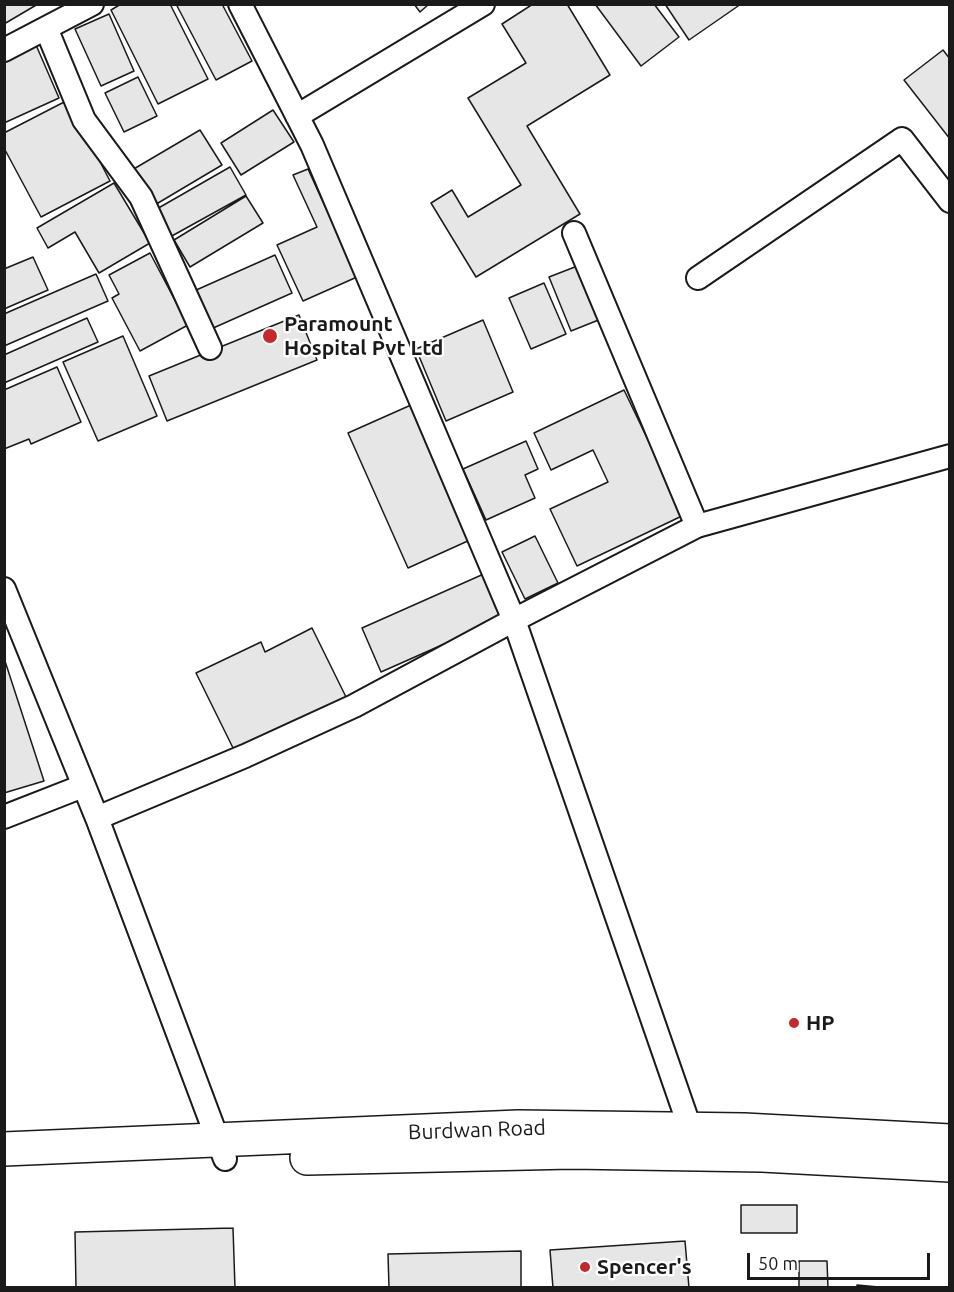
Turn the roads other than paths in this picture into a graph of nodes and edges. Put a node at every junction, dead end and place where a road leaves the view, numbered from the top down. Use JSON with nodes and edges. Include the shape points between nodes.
{"nodes":[{"id":1,"x":92,"y":4,"type":"edge"},
{"id":2,"x":240,"y":4,"type":"edge"},
{"id":3,"x":483,"y":4,"type":"edge"},
{"id":4,"x":46,"y":28,"type":"junction"},
{"id":5,"x":4,"y":50,"type":"edge"},
{"id":6,"x":297,"y":116,"type":"junction"},
{"id":7,"x":950,"y":201,"type":"edge"},
{"id":8,"x":574,"y":233,"type":"dead end"},
{"id":9,"x":698,"y":278,"type":"dead end"},
{"id":10,"x":210,"y":348,"type":"dead end"},
{"id":11,"x":950,"y":456,"type":"edge"},
{"id":12,"x":697,"y":526,"type":"junction"},
{"id":13,"x":6,"y":595,"type":"edge"},
{"id":14,"x":514,"y":620,"type":"junction"},
{"id":15,"x":83,"y":786,"type":"junction"},
{"id":16,"x":4,"y":817,"type":"edge"},
{"id":17,"x":97,"y":818,"type":"junction"},
{"id":18,"x":690,"y":1128,"type":"junction"},
{"id":19,"x":950,"y":1141,"type":"edge"},
{"id":20,"x":4,"y":1149,"type":"edge"},
{"id":21,"x":221,"y":1149,"type":"junction"},
{"id":22,"x":950,"y":1165,"type":"edge"},
{"id":23,"x":4,"y":1172,"type":"edge"}],
"edges":[{"from":1,"to":4,"type":"street"},
{"from":2,"to":6,"type":"street"},
{"from":3,"to":6,"type":"street"},
{"from":4,"to":5,"type":"street"},
{"from":4,"to":10,"type":"street","via":[[84,120],[141,197]]},
{"from":6,"to":14,"type":"street"},
{"from":7,"to":9,"type":"street","via":[[902,139]]},
{"from":8,"to":12,"type":"street"},
{"from":11,"to":12,"type":"street"},
{"from":12,"to":14,"type":"street"},
{"from":13,"to":15,"type":"street"},
{"from":14,"to":17,"type":"street","via":[[354,706]]},
{"from":14,"to":18,"type":"street"},
{"from":15,"to":16,"type":"street"},
{"from":15,"to":17,"type":"street"},
{"from":17,"to":21,"type":"street"},
{"from":18,"to":19,"type":"main road","name":"Burdwan Road"},
{"from":18,"to":21,"type":"main road","name":"Burdwan Road","via":[[518,1127]]},
{"from":20,"to":21,"type":"main road","name":"Burdwan Road"},
{"from":21,"to":22,"type":"main road","name":"Burdwan Road","via":[[762,1155]]},
{"from":21,"to":23,"type":"main road","name":"Burdwan Road"}]}
